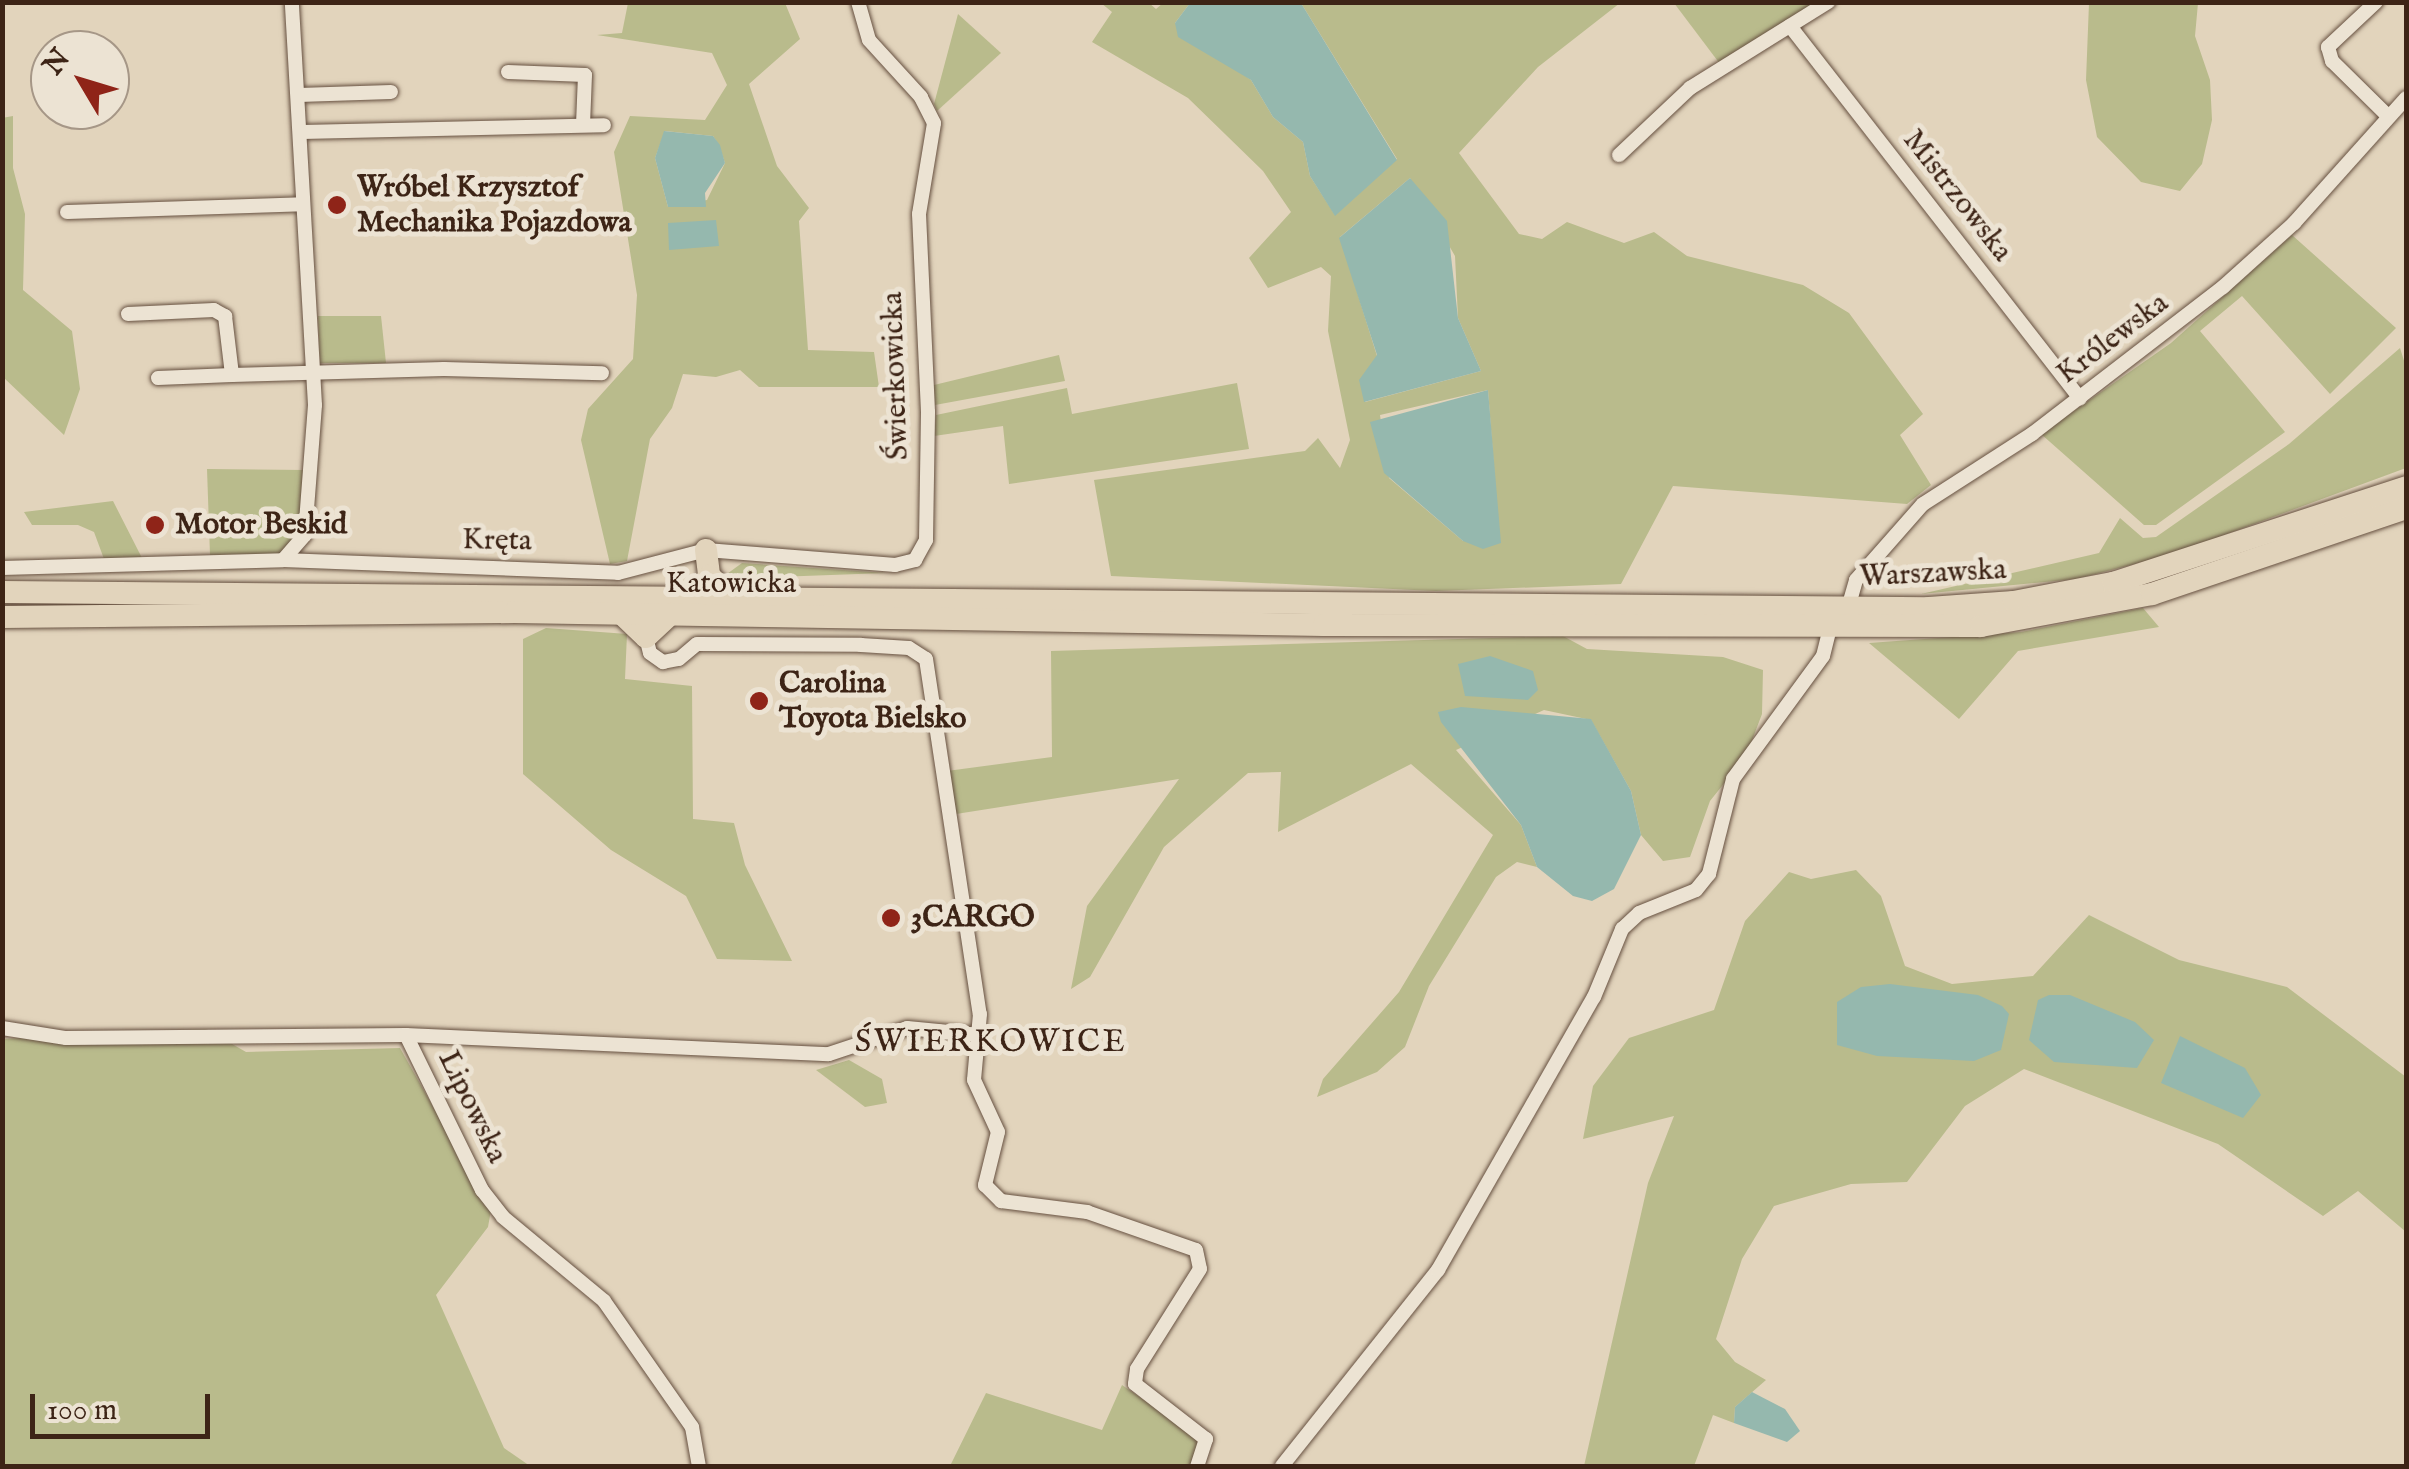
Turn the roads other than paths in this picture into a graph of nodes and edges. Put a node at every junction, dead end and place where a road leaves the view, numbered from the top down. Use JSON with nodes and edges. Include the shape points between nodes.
{"nodes":[{"id":1,"x":292,"y":2,"type":"edge"},
{"id":2,"x":858,"y":2,"type":"edge"},
{"id":3,"x":1828,"y":2,"type":"edge"},
{"id":4,"x":2376,"y":2,"type":"edge"},
{"id":5,"x":1790,"y":26,"type":"junction"},
{"id":6,"x":508,"y":72,"type":"dead end"},
{"id":7,"x":391,"y":92,"type":"dead end"},
{"id":8,"x":299,"y":95,"type":"junction"},
{"id":9,"x":2406,"y":98,"type":"edge"},
{"id":10,"x":2388,"y":116,"type":"junction"},
{"id":11,"x":583,"y":125,"type":"junction"},
{"id":12,"x":604,"y":125,"type":"dead end"},
{"id":13,"x":302,"y":132,"type":"junction"},
{"id":14,"x":1619,"y":155,"type":"dead end"},
{"id":15,"x":304,"y":204,"type":"junction"},
{"id":16,"x":66,"y":212,"type":"dead end"},
{"id":17,"x":128,"y":314,"type":"dead end"},
{"id":18,"x":312,"y":370,"type":"junction"},
{"id":19,"x":602,"y":373,"type":"dead end"},
{"id":20,"x":232,"y":374,"type":"junction"},
{"id":21,"x":158,"y":378,"type":"dead end"},
{"id":22,"x":2080,"y":399,"type":"junction"},
{"id":23,"x":2406,"y":486,"type":"edge"},
{"id":24,"x":2406,"y":508,"type":"edge"},
{"id":25,"x":706,"y":550,"type":"junction"},
{"id":26,"x":283,"y":560,"type":"junction"},
{"id":27,"x":2,"y":568,"type":"edge"},
{"id":28,"x":2,"y":592,"type":"edge"},
{"id":29,"x":731,"y":596,"type":"junction"},
{"id":30,"x":1444,"y":604,"type":"joint"},
{"id":31,"x":1848,"y":608,"type":"junction"},
{"id":32,"x":622,"y":614,"type":"junction"},
{"id":33,"x":671,"y":614,"type":"junction"},
{"id":34,"x":2,"y":617,"type":"edge"},
{"id":35,"x":1459,"y":626,"type":"joint"},
{"id":36,"x":1830,"y":628,"type":"junction"},
{"id":37,"x":646,"y":636,"type":"junction"},
{"id":38,"x":2,"y":1028,"type":"edge"},
{"id":39,"x":406,"y":1035,"type":"junction"},
{"id":40,"x":980,"y":1035,"type":"junction"},
{"id":41,"x":699,"y":1466,"type":"edge"},
{"id":42,"x":1196,"y":1466,"type":"edge"},
{"id":43,"x":1282,"y":1466,"type":"edge"}],
"edges":[{"from":1,"to":8,"type":"street"},
{"from":2,"to":25,"type":"street","name":"Świerkowicka","via":[[869,40],[920,97],[934,123],[919,214],[926,540],[915,560],[895,565]]},
{"from":3,"to":5,"type":"street"},
{"from":4,"to":10,"type":"street","via":[[2328,47],[2332,61]]},
{"from":5,"to":14,"type":"street","via":[[1667,105]]},
{"from":5,"to":22,"type":"street","name":"Mistrzowska"},
{"from":6,"to":11,"type":"street","via":[[585,75]]},
{"from":7,"to":8,"type":"street"},
{"from":8,"to":13,"type":"street"},
{"from":9,"to":10,"type":"street","name":"Królewska"},
{"from":10,"to":22,"type":"street","name":"Królewska","via":[[2294,223]]},
{"from":11,"to":12,"type":"street"},
{"from":11,"to":13,"type":"street"},
{"from":13,"to":15,"type":"street"},
{"from":15,"to":16,"type":"street"},
{"from":15,"to":18,"type":"street"},
{"from":17,"to":20,"type":"street","via":[[214,310],[225,316]]},
{"from":18,"to":19,"type":"street"},
{"from":18,"to":20,"type":"street"},
{"from":18,"to":26,"type":"street","via":[[314,471],[306,536]]},
{"from":20,"to":21,"type":"street"},
{"from":22,"to":31,"type":"street","name":"Królewska","via":[[1923,504],[1856,580]]},
{"from":23,"to":31,"type":"main road","name":"Warszawska","via":[[2186,562],[2066,593],[1962,606]]},
{"from":24,"to":36,"type":"main road","name":"Warszawska","via":[[2106,606],[1982,626]]},
{"from":25,"to":26,"type":"street","name":"Kręta","via":[[618,573]]},
{"from":25,"to":29,"type":"main road","via":[[708,576]]},
{"from":26,"to":27,"type":"street","name":"Kręta"},
{"from":28,"to":29,"type":"main road","name":"Katowicka"},
{"from":29,"to":30,"type":"main road","name":"Katowicka"},
{"from":30,"to":31,"type":"main road","name":"Warszawska"},
{"from":32,"to":33,"type":"main road","name":"Katowicka"},
{"from":32,"to":34,"type":"main road","name":"Katowicka"},
{"from":32,"to":37,"type":"main road"},
{"from":33,"to":35,"type":"main road","name":"Katowicka"},
{"from":33,"to":37,"type":"main road"},
{"from":35,"to":36,"type":"main road","name":"Warszawska"},
{"from":36,"to":43,"type":"street","via":[[1823,656],[1733,778],[1709,874],[1696,890],[1639,913],[1622,929],[1594,997],[1438,1270]]},
{"from":37,"to":40,"type":"street","via":[[650,653],[663,662],[698,644],[909,648],[926,659]]},
{"from":38,"to":39,"type":"street","name":"Lipowska","via":[[66,1038]]},
{"from":39,"to":40,"type":"street","via":[[828,1054],[907,1028]]},
{"from":39,"to":41,"type":"street","name":"Lipowska","via":[[482,1190],[503,1217],[604,1301],[692,1427]]},
{"from":40,"to":42,"type":"street","via":[[974,1080],[998,1132],[985,1175],[989,1194],[1086,1212],[1196,1250],[1200,1269],[1137,1369],[1135,1384],[1206,1438]]}]}
